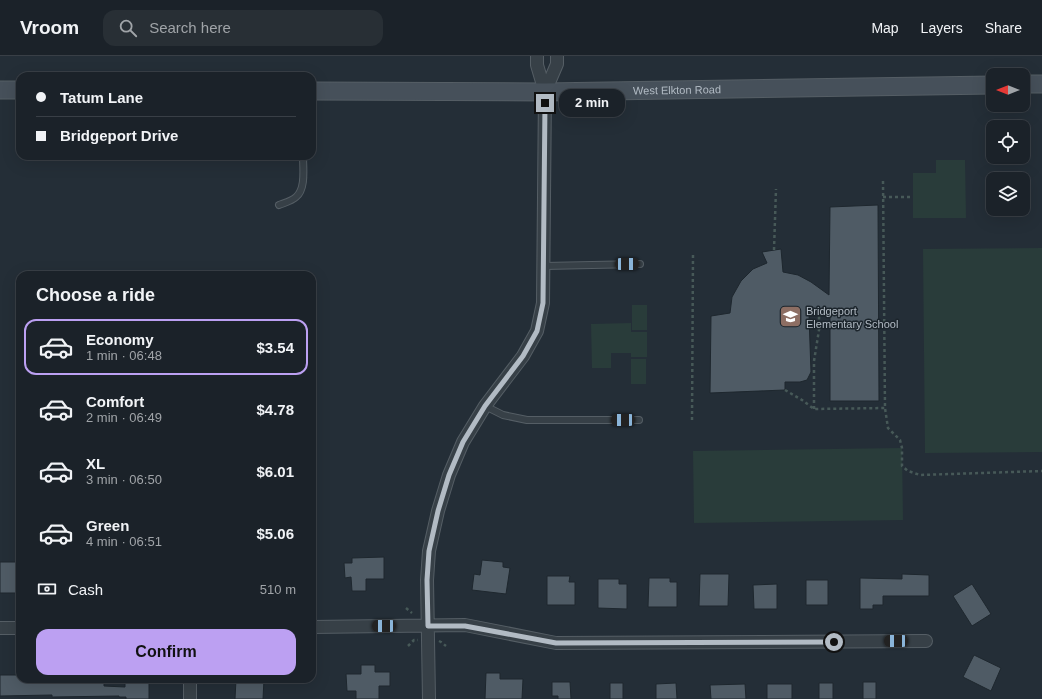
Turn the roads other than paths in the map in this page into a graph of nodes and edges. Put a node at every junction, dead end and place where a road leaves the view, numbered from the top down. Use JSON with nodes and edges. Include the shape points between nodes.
{"nodes":[{"id":1,"x":537,"y":56,"type":"edge"},
{"id":2,"x":558,"y":56,"type":"edge"},
{"id":3,"x":986,"y":84,"type":"edge"},
{"id":4,"x":1030,"y":84,"type":"edge"},
{"id":5,"x":1042,"y":84,"type":"edge"},
{"id":6,"x":0,"y":90,"type":"edge"},
{"id":7,"x":16,"y":90,"type":"edge"},
{"id":8,"x":316,"y":91,"type":"edge"},
{"id":9,"x":545,"y":92,"type":"junction"},
{"id":10,"x":303,"y":160,"type":"edge"},
{"id":11,"x":279,"y":205,"type":"dead end"},
{"id":12,"x":640,"y":264,"type":"dead end"},
{"id":13,"x":544,"y":266,"type":"junction"},
{"id":14,"x":485,"y":406,"type":"junction"},
{"id":15,"x":639,"y":420,"type":"dead end"},
{"id":16,"x":428,"y":626,"type":"junction"},
{"id":17,"x":316,"y":627,"type":"edge"},
{"id":18,"x":0,"y":628,"type":"edge"},
{"id":19,"x":16,"y":628,"type":"edge"},
{"id":20,"x":926,"y":641,"type":"dead end"},
{"id":21,"x":190,"y":683,"type":"edge"},
{"id":22,"x":190,"y":699,"type":"edge"},
{"id":23,"x":429,"y":699,"type":"edge"}],
"edges":[{"from":1,"to":9,"type":"street"},
{"from":2,"to":9,"type":"street"},
{"from":3,"to":9,"type":"street","name":"West Elkton Road"},
{"from":4,"to":5,"type":"street"},
{"from":6,"to":7,"type":"street"},
{"from":8,"to":9,"type":"street","name":"West Elkton Road"},
{"from":9,"to":13,"type":"street"},
{"from":10,"to":11,"type":"lane","via":[[301,192]]},
{"from":12,"to":13,"type":"lane"},
{"from":13,"to":14,"type":"street","via":[[543,303],[537,331],[523,356]]},
{"from":14,"to":15,"type":"lane","via":[[503,415],[527,420]]},
{"from":14,"to":16,"type":"street","via":[[463,442],[438,511],[429,551]]},
{"from":16,"to":17,"type":"street"},
{"from":16,"to":20,"type":"street","via":[[465,626],[556,643]]},
{"from":16,"to":23,"type":"street"},
{"from":18,"to":19,"type":"street"},
{"from":21,"to":22,"type":"street"}]}
